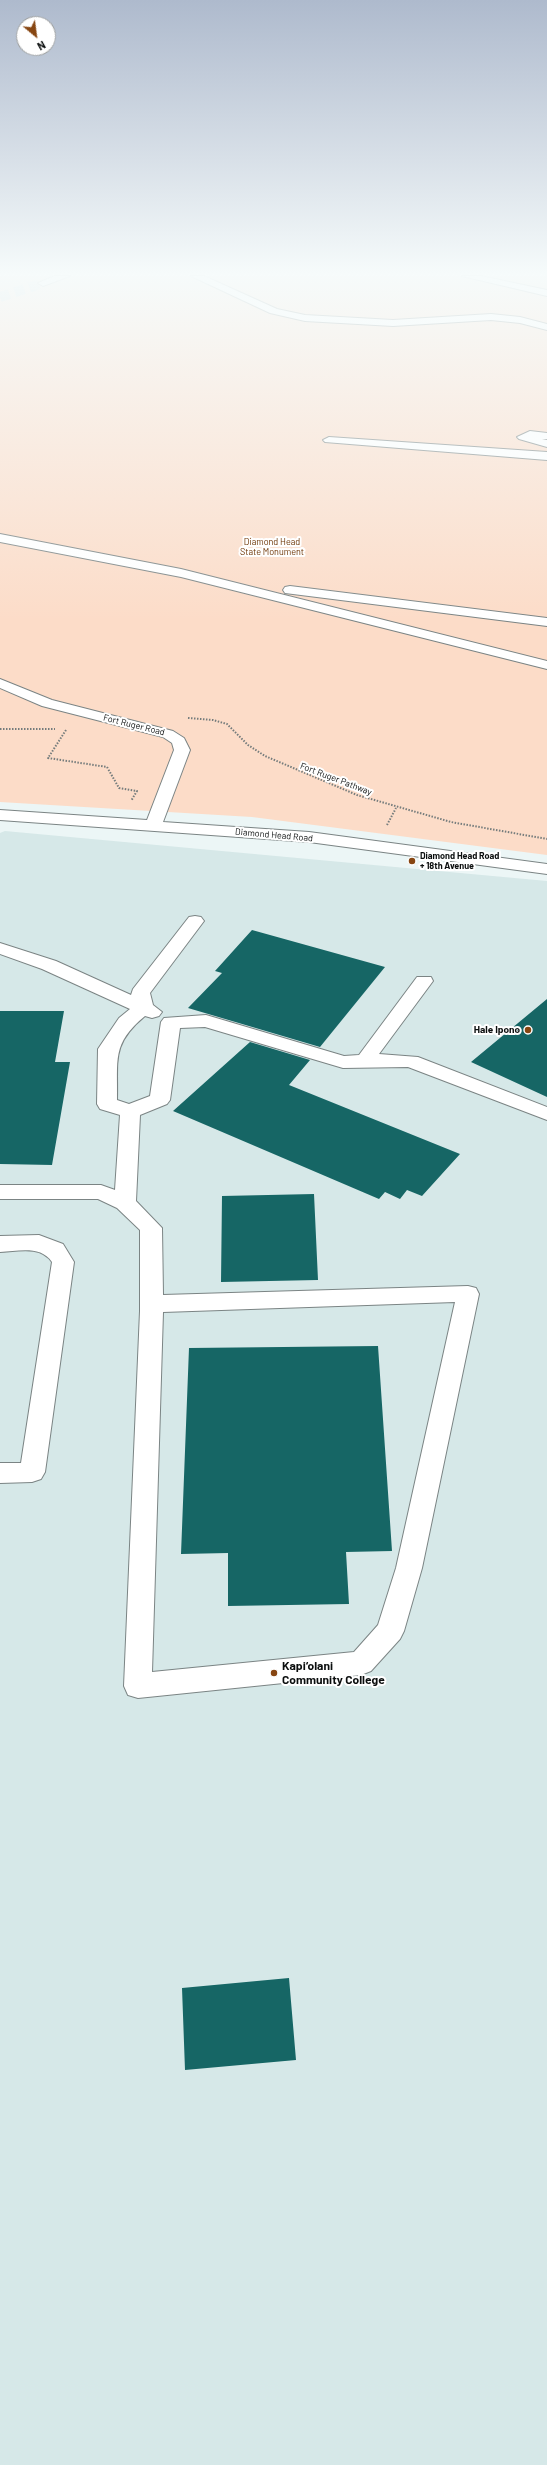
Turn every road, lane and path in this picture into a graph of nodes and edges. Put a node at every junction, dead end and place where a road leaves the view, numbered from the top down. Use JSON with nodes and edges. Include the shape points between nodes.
{"nodes":[{"id":1,"x":547,"y":436,"type":"edge"},
{"id":2,"x":329,"y":440,"type":"dead end"},
{"id":3,"x":547,"y":444,"type":"edge"},
{"id":4,"x":547,"y":456,"type":"edge"},
{"id":5,"x":0,"y":538,"type":"edge"},
{"id":6,"x":235,"y":586,"type":"junction"},
{"id":7,"x":547,"y":622,"type":"edge"},
{"id":8,"x":547,"y":665,"type":"edge"},
{"id":9,"x":0,"y":683,"type":"edge"},
{"id":10,"x":187,"y":718,"type":"dead end"},
{"id":11,"x":66,"y":730,"type":"dead end"},
{"id":12,"x":396,"y":808,"type":"junction"},
{"id":13,"x":161,"y":810,"type":"junction"},
{"id":14,"x":0,"y":815,"type":"edge"},
{"id":15,"x":153,"y":827,"type":"junction"},
{"id":16,"x":386,"y":827,"type":"dead end"},
{"id":17,"x":547,"y":839,"type":"edge"},
{"id":18,"x":547,"y":870,"type":"edge"},
{"id":19,"x":195,"y":921,"type":"dead end"},
{"id":20,"x":0,"y":948,"type":"edge"},
{"id":21,"x":424,"y":981,"type":"dead end"},
{"id":22,"x":144,"y":1007,"type":"junction"},
{"id":23,"x":171,"y":1022,"type":"junction"},
{"id":24,"x":365,"y":1060,"type":"junction"},
{"id":25,"x":130,"y":1111,"type":"junction"},
{"id":26,"x":547,"y":1114,"type":"edge"},
{"id":27,"x":0,"y":1192,"type":"edge"},
{"id":28,"x":125,"y":1203,"type":"junction"},
{"id":29,"x":0,"y":1244,"type":"edge"},
{"id":30,"x":152,"y":1304,"type":"junction"},
{"id":31,"x":0,"y":1473,"type":"edge"}],
"edges":[{"from":1,"to":3,"type":"street","via":[[530,434],[523,437]]},
{"from":2,"to":4,"type":"street"},
{"from":5,"to":6,"type":"street"},
{"from":6,"to":7,"type":"street","via":[[333,593]]},
{"from":6,"to":8,"type":"street"},
{"from":9,"to":13,"type":"street","name":"Fort Ruger Road","via":[[47,703],[168,734],[179,741],[182,750]]},
{"from":10,"to":12,"type":"path","name":"Fort Ruger Pathway","via":[[225,723],[254,749],[284,765],[330,785]]},
{"from":11,"to":13,"type":"path","via":[[48,758],[107,767],[119,788],[137,791],[127,807]]},
{"from":12,"to":16,"type":"path"},
{"from":12,"to":17,"type":"path","name":"Fort Ruger Pathway","via":[[483,829]]},
{"from":13,"to":15,"type":"street","name":"Fort Ruger Road"},
{"from":14,"to":15,"type":"street","name":"Diamond Head Road"},
{"from":15,"to":18,"type":"street","name":"Diamond Head Road","via":[[309,837]]},
{"from":19,"to":22,"type":"street","via":[[140,993]]},
{"from":20,"to":22,"type":"street","via":[[22,954]]},
{"from":21,"to":24,"type":"street"},
{"from":22,"to":23,"type":"street"},
{"from":22,"to":25,"type":"street","via":[[126,1022],[108,1049],[107,1104]]},
{"from":23,"to":24,"type":"street","via":[[206,1021],[343,1062]]},
{"from":23,"to":25,"type":"street","via":[[160,1100]]},
{"from":24,"to":26,"type":"street","via":[[411,1061]]},
{"from":25,"to":28,"type":"street"},
{"from":27,"to":28,"type":"street","via":[[101,1192]]},
{"from":28,"to":30,"type":"street","via":[[151,1228]]},
{"from":29,"to":31,"type":"street","via":[[39,1243],[55,1249],[63,1262],[32,1472]]},
{"from":30,"to":30,"type":"street","via":[[138,1686],[361,1663],[390,1631],[409,1568],[468,1294]]}]}
